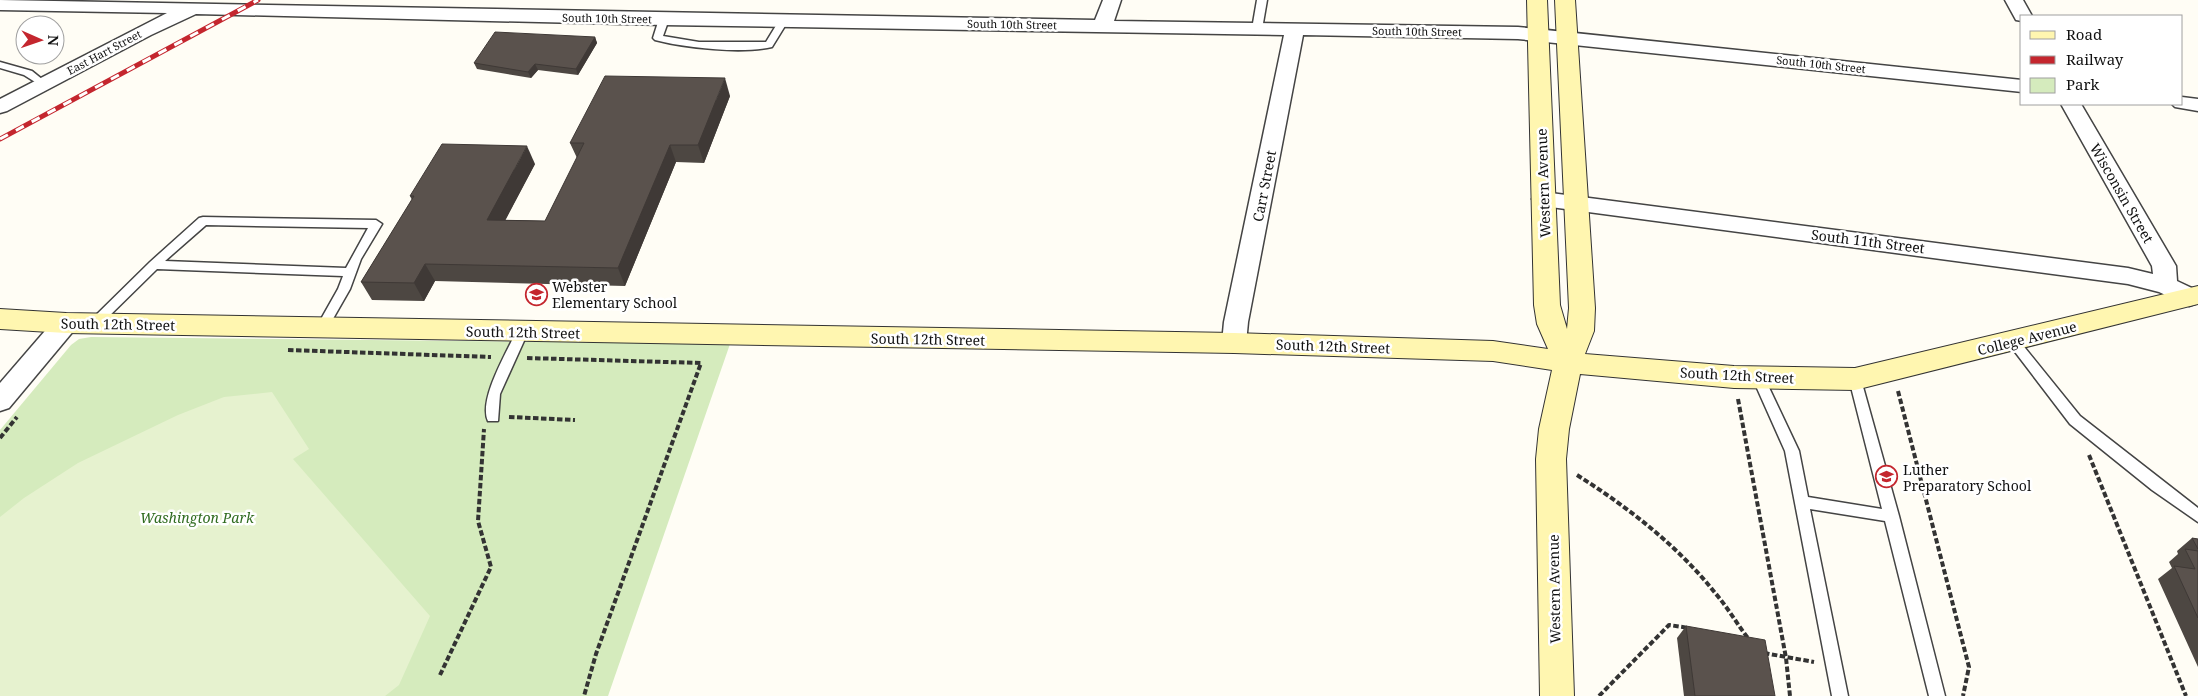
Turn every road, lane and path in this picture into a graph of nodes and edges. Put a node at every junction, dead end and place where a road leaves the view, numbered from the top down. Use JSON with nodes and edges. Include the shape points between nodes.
{"nodes":[{"id":1,"x":678,"y":0,"type":"edge"},
{"id":2,"x":1112,"y":0,"type":"edge"},
{"id":3,"x":1262,"y":0,"type":"edge"},
{"id":4,"x":1537,"y":0,"type":"edge"},
{"id":5,"x":1565,"y":0,"type":"edge"},
{"id":6,"x":2014,"y":0,"type":"edge"},
{"id":7,"x":0,"y":4,"type":"edge"},
{"id":8,"x":203,"y":4,"type":"edge"},
{"id":9,"x":2022,"y":15,"type":"edge"},
{"id":10,"x":664,"y":19,"type":"junction"},
{"id":11,"x":783,"y":21,"type":"junction"},
{"id":12,"x":1104,"y":25,"type":"junction"},
{"id":13,"x":1257,"y":29,"type":"junction"},
{"id":14,"x":1295,"y":29,"type":"junction"},
{"id":15,"x":1538,"y":34,"type":"junction"},
{"id":16,"x":1567,"y":36,"type":"junction"},
{"id":17,"x":0,"y":65,"type":"edge"},
{"id":18,"x":43,"y":84,"type":"junction"},
{"id":19,"x":2020,"y":86,"type":"edge"},
{"id":20,"x":2183,"y":103,"type":"edge"},
{"id":21,"x":2072,"y":105,"type":"edge"},
{"id":22,"x":2198,"y":105,"type":"edge"},
{"id":23,"x":0,"y":107,"type":"edge"},
{"id":24,"x":1544,"y":200,"type":"junction"},
{"id":25,"x":1577,"y":204,"type":"junction"},
{"id":26,"x":154,"y":265,"type":"junction"},
{"id":27,"x":350,"y":272,"type":"junction"},
{"id":28,"x":2184,"y":292,"type":"edge"},
{"id":29,"x":0,"y":320,"type":"edge"},
{"id":30,"x":66,"y":323,"type":"junction"},
{"id":31,"x":95,"y":323,"type":"junction"},
{"id":32,"x":322,"y":328,"type":"junction"},
{"id":33,"x":522,"y":332,"type":"junction"},
{"id":34,"x":2013,"y":341,"type":"junction"},
{"id":35,"x":1234,"y":343,"type":"junction"},
{"id":36,"x":283,"y":350,"type":"dead end"},
{"id":37,"x":510,"y":358,"type":"junction"},
{"id":38,"x":1568,"y":363,"type":"junction"},
{"id":39,"x":1893,"y":371,"type":"junction"},
{"id":40,"x":1746,"y":377,"type":"junction"},
{"id":41,"x":1855,"y":379,"type":"junction"},
{"id":42,"x":9,"y":409,"type":"edge"},
{"id":43,"x":493,"y":417,"type":"junction"},
{"id":44,"x":575,"y":420,"type":"dead end"},
{"id":45,"x":2075,"y":420,"type":"junction"},
{"id":46,"x":0,"y":438,"type":"edge"},
{"id":47,"x":1551,"y":459,"type":"junction"},
{"id":48,"x":1802,"y":502,"type":"junction"},
{"id":49,"x":1892,"y":516,"type":"junction"},
{"id":50,"x":2198,"y":516,"type":"edge"},
{"id":51,"x":1696,"y":630,"type":"edge"},
{"id":52,"x":1740,"y":637,"type":"edge"},
{"id":53,"x":1748,"y":638,"type":"junction"},
{"id":54,"x":1755,"y":645,"type":"edge"},
{"id":55,"x":1761,"y":652,"type":"edge"},
{"id":56,"x":1786,"y":658,"type":"junction"},
{"id":57,"x":1834,"y":665,"type":"junction"},
{"id":58,"x":440,"y":674,"type":"dead end"},
{"id":59,"x":584,"y":696,"type":"edge"},
{"id":60,"x":1557,"y":696,"type":"edge"},
{"id":61,"x":1600,"y":696,"type":"edge"},
{"id":62,"x":1790,"y":696,"type":"edge"},
{"id":63,"x":1840,"y":696,"type":"edge"},
{"id":64,"x":1937,"y":696,"type":"edge"},
{"id":65,"x":1964,"y":696,"type":"edge"},
{"id":66,"x":2186,"y":696,"type":"edge"}],
"edges":[{"from":1,"to":10,"type":"street"},
{"from":2,"to":12,"type":"street"},
{"from":3,"to":13,"type":"lane"},
{"from":4,"to":15,"type":"street","name":"Western Avenue"},
{"from":5,"to":16,"type":"street","name":"Western Avenue"},
{"from":6,"to":9,"type":"street"},
{"from":7,"to":8,"type":"street","name":"South 10th Street"},
{"from":8,"to":10,"type":"street","name":"South 10th Street"},
{"from":8,"to":18,"type":"street","name":"East Hart Street"},
{"from":10,"to":11,"type":"street","name":"South 10th Street"},
{"from":10,"to":11,"type":"lane","via":[[658,38],[680,44],[721,46],[769,45]]},
{"from":11,"to":12,"type":"street","name":"South 10th Street"},
{"from":12,"to":13,"type":"street","name":"South 10th Street"},
{"from":13,"to":14,"type":"street","name":"South 10th Street"},
{"from":14,"to":15,"type":"street","name":"South 10th Street"},
{"from":14,"to":35,"type":"street","name":"Carr Street"},
{"from":15,"to":16,"type":"street","name":"South 10th Street"},
{"from":15,"to":24,"type":"street","name":"Western Avenue"},
{"from":16,"to":19,"type":"street","name":"South 10th Street"},
{"from":16,"to":25,"type":"street","name":"Western Avenue"},
{"from":17,"to":18,"type":"lane","via":[[28,73]]},
{"from":18,"to":23,"type":"street","name":"East Hart Street"},
{"from":20,"to":22,"type":"street"},
{"from":21,"to":28,"type":"street","name":"Wisconsin Street","via":[[2164,266]]},
{"from":24,"to":25,"type":"street","name":"South 11th Street"},
{"from":24,"to":38,"type":"street","name":"Western Avenue","via":[[1547,306]]},
{"from":25,"to":28,"type":"street","name":"South 11th Street","via":[[2087,270],[2146,279]]},
{"from":25,"to":38,"type":"street","name":"Western Avenue","via":[[1582,308],[1580,331]]},
{"from":26,"to":27,"type":"lane"},
{"from":26,"to":27,"type":"lane","via":[[203,221],[376,224]]},
{"from":26,"to":31,"type":"lane"},
{"from":27,"to":32,"type":"lane"},
{"from":28,"to":34,"type":"street","name":"College Avenue"},
{"from":29,"to":30,"type":"street","name":"South 12th Street"},
{"from":30,"to":31,"type":"street","name":"South 12th Street"},
{"from":30,"to":42,"type":"street"},
{"from":31,"to":32,"type":"street","name":"South 12th Street"},
{"from":32,"to":33,"type":"street","name":"South 12th Street"},
{"from":33,"to":35,"type":"street","name":"South 12th Street"},
{"from":33,"to":37,"type":"lane"},
{"from":34,"to":39,"type":"street","name":"College Avenue"},
{"from":34,"to":45,"type":"lane"},
{"from":35,"to":38,"type":"street","name":"South 12th Street","via":[[1492,351]]},
{"from":36,"to":37,"type":"path"},
{"from":37,"to":43,"type":"lane","via":[[494,394]]},
{"from":37,"to":59,"type":"path","via":[[701,363],[596,654]]},
{"from":38,"to":40,"type":"street","name":"South 12th Street"},
{"from":38,"to":47,"type":"street","name":"Western Avenue"},
{"from":39,"to":41,"type":"street","name":"College Avenue"},
{"from":39,"to":65,"type":"path","via":[[1969,667]]},
{"from":40,"to":41,"type":"street","name":"South 12th Street"},
{"from":40,"to":48,"type":"lane","via":[[1792,451]]},
{"from":40,"to":56,"type":"path"},
{"from":41,"to":49,"type":"lane"},
{"from":42,"to":46,"type":"path"},
{"from":43,"to":44,"type":"path"},
{"from":43,"to":58,"type":"path","via":[[484,430],[478,521],[491,567]]},
{"from":45,"to":50,"type":"lane"},
{"from":45,"to":66,"type":"path"},
{"from":47,"to":53,"type":"path","via":[[1604,492],[1674,548],[1712,589]]},
{"from":47,"to":60,"type":"street","name":"Western Avenue"},
{"from":48,"to":49,"type":"lane"},
{"from":48,"to":57,"type":"lane"},
{"from":49,"to":64,"type":"lane"},
{"from":51,"to":61,"type":"path","via":[[1670,625]]},
{"from":52,"to":53,"type":"path"},
{"from":53,"to":54,"type":"path"},
{"from":55,"to":56,"type":"path"},
{"from":56,"to":57,"type":"path"},
{"from":56,"to":62,"type":"path"},
{"from":57,"to":63,"type":"lane"}]}
